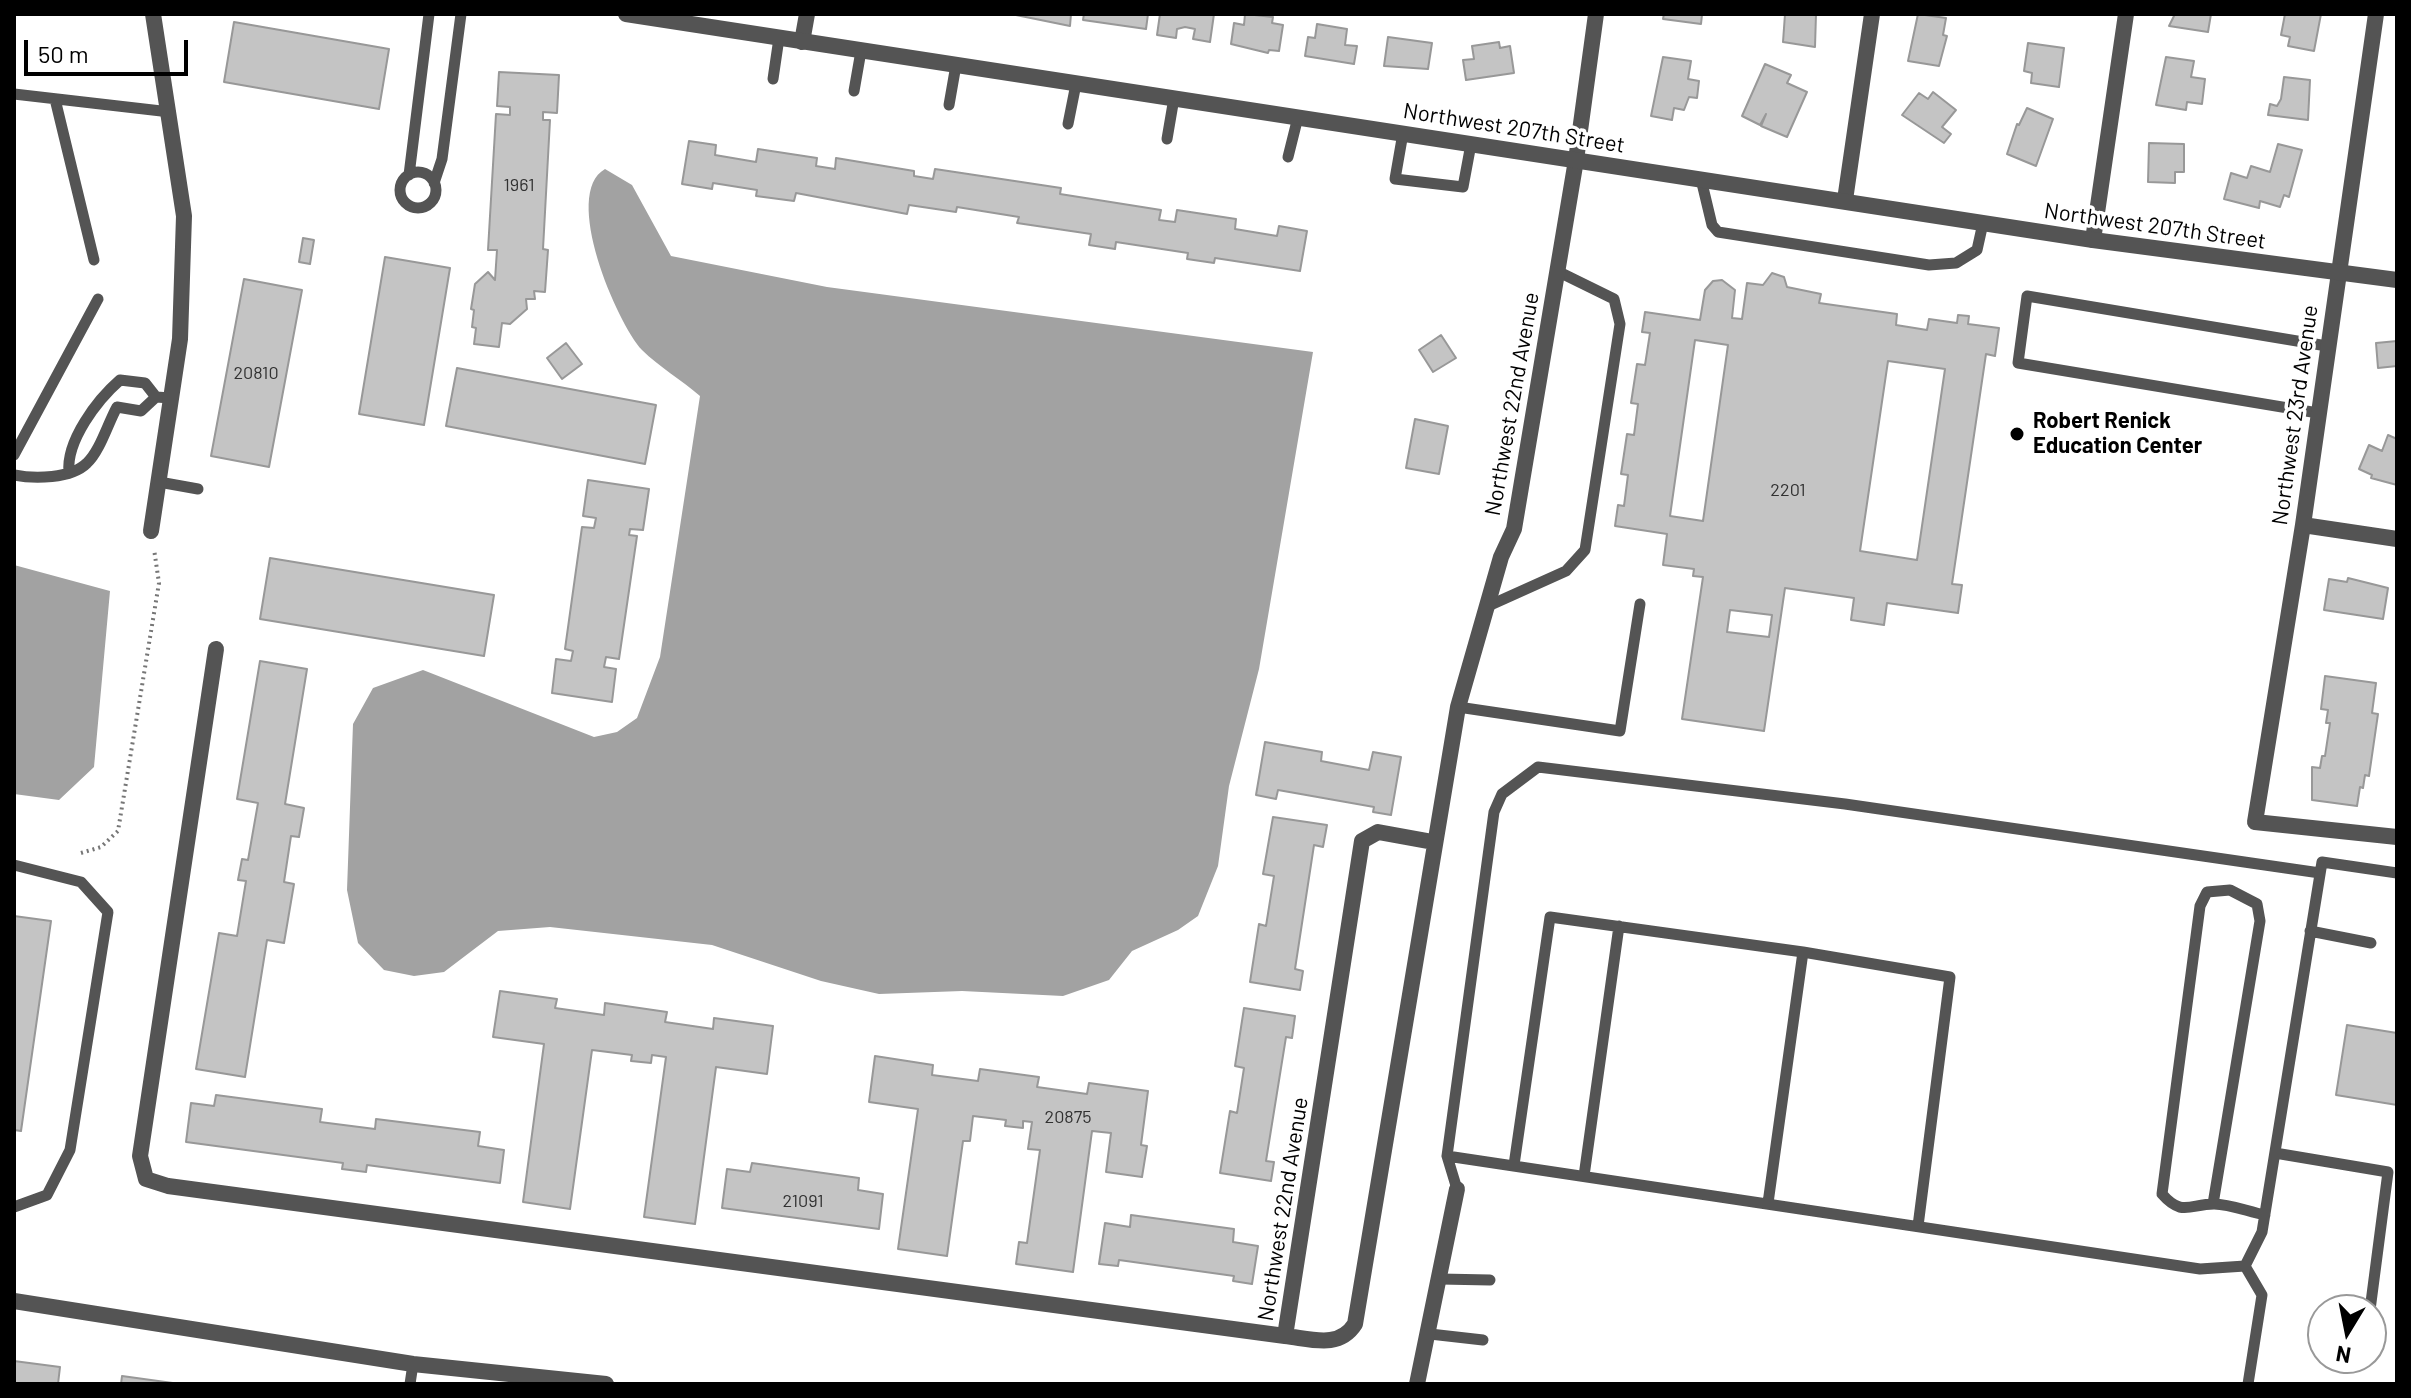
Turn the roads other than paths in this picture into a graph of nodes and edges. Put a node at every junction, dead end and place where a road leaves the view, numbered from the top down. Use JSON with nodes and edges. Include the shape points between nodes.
{"nodes":[{"id":1,"x":153,"y":14,"type":"edge"},
{"id":2,"x":429,"y":14,"type":"edge"},
{"id":3,"x":461,"y":14,"type":"edge"},
{"id":4,"x":626,"y":14,"type":"edge"},
{"id":5,"x":807,"y":14,"type":"edge"},
{"id":6,"x":1596,"y":14,"type":"edge"},
{"id":7,"x":1872,"y":14,"type":"edge"},
{"id":8,"x":2126,"y":14,"type":"edge"},
{"id":9,"x":2376,"y":14,"type":"edge"},
{"id":10,"x":779,"y":38,"type":"junction"},
{"id":11,"x":802,"y":42,"type":"junction"},
{"id":12,"x":861,"y":51,"type":"junction"},
{"id":13,"x":956,"y":65,"type":"junction"},
{"id":14,"x":773,"y":79,"type":"dead end"},
{"id":15,"x":1076,"y":84,"type":"junction"},
{"id":16,"x":854,"y":91,"type":"dead end"},
{"id":17,"x":14,"y":94,"type":"edge"},
{"id":18,"x":1174,"y":98,"type":"junction"},
{"id":19,"x":55,"y":99,"type":"junction"},
{"id":20,"x":949,"y":105,"type":"dead end"},
{"id":21,"x":170,"y":112,"type":"junction"},
{"id":22,"x":1298,"y":117,"type":"junction"},
{"id":23,"x":1068,"y":124,"type":"dead end"},
{"id":24,"x":1403,"y":133,"type":"junction"},
{"id":25,"x":1167,"y":139,"type":"dead end"},
{"id":26,"x":1471,"y":144,"type":"junction"},
{"id":27,"x":1288,"y":157,"type":"dead end"},
{"id":28,"x":1576,"y":160,"type":"junction"},
{"id":29,"x":409,"y":175,"type":"junction"},
{"id":30,"x":1701,"y":179,"type":"junction"},
{"id":31,"x":434,"y":183,"type":"junction"},
{"id":32,"x":1845,"y":200,"type":"junction"},
{"id":33,"x":1983,"y":223,"type":"junction"},
{"id":34,"x":2093,"y":240,"type":"junction"},
{"id":35,"x":94,"y":260,"type":"dead end"},
{"id":36,"x":1557,"y":271,"type":"junction"},
{"id":37,"x":2337,"y":273,"type":"junction"},
{"id":38,"x":2397,"y":280,"type":"edge"},
{"id":39,"x":98,"y":299,"type":"dead end"},
{"id":40,"x":2327,"y":346,"type":"junction"},
{"id":41,"x":105,"y":393,"type":"junction"},
{"id":42,"x":164,"y":397,"type":"junction"},
{"id":43,"x":117,"y":407,"type":"junction"},
{"id":44,"x":2318,"y":413,"type":"junction"},
{"id":45,"x":14,"y":455,"type":"edge"},
{"id":46,"x":69,"y":472,"type":"junction"},
{"id":47,"x":14,"y":475,"type":"edge"},
{"id":48,"x":159,"y":482,"type":"junction"},
{"id":49,"x":198,"y":489,"type":"dead end"},
{"id":50,"x":2303,"y":525,"type":"junction"},
{"id":51,"x":151,"y":531,"type":"road end"},
{"id":52,"x":2397,"y":539,"type":"edge"},
{"id":53,"x":1640,"y":604,"type":"dead end"},
{"id":54,"x":1486,"y":607,"type":"junction"},
{"id":55,"x":216,"y":649,"type":"dead end"},
{"id":56,"x":1458,"y":707,"type":"junction"},
{"id":57,"x":2397,"y":837,"type":"edge"},
{"id":58,"x":1433,"y":842,"type":"junction"},
{"id":59,"x":14,"y":865,"type":"edge"},
{"id":60,"x":2320,"y":873,"type":"junction"},
{"id":61,"x":2397,"y":873,"type":"edge"},
{"id":62,"x":1619,"y":926,"type":"junction"},
{"id":63,"x":2310,"y":931,"type":"junction"},
{"id":64,"x":2371,"y":943,"type":"dead end"},
{"id":65,"x":1803,"y":952,"type":"junction"},
{"id":66,"x":2275,"y":1153,"type":"junction"},
{"id":67,"x":1447,"y":1156,"type":"junction"},
{"id":68,"x":1514,"y":1165,"type":"junction"},
{"id":69,"x":1584,"y":1176,"type":"junction"},
{"id":70,"x":1457,"y":1189,"type":"joint"},
{"id":71,"x":1768,"y":1203,"type":"junction"},
{"id":72,"x":2213,"y":1204,"type":"junction"},
{"id":73,"x":14,"y":1207,"type":"edge"},
{"id":74,"x":2265,"y":1215,"type":"junction"},
{"id":75,"x":1918,"y":1226,"type":"junction"},
{"id":76,"x":2245,"y":1266,"type":"junction"},
{"id":77,"x":1440,"y":1279,"type":"junction"},
{"id":78,"x":1490,"y":1280,"type":"dead end"},
{"id":79,"x":2372,"y":1294,"type":"edge"},
{"id":80,"x":14,"y":1301,"type":"edge"},
{"id":81,"x":1430,"y":1334,"type":"junction"},
{"id":82,"x":1285,"y":1336,"type":"junction"},
{"id":83,"x":1483,"y":1340,"type":"dead end"},
{"id":84,"x":413,"y":1364,"type":"junction"},
{"id":85,"x":410,"y":1384,"type":"edge"},
{"id":86,"x":606,"y":1384,"type":"edge"},
{"id":87,"x":1417,"y":1384,"type":"edge"},
{"id":88,"x":2248,"y":1384,"type":"edge"}],
"edges":[{"from":1,"to":21,"type":"street"},
{"from":2,"to":29,"type":"lane"},
{"from":3,"to":31,"type":"lane","via":[[442,159]]},
{"from":4,"to":10,"type":"street","name":"Northwest 207th Street"},
{"from":5,"to":11,"type":"street"},
{"from":6,"to":28,"type":"street","name":"Northwest 22nd Avenue"},
{"from":7,"to":32,"type":"street"},
{"from":8,"to":34,"type":"street"},
{"from":9,"to":37,"type":"street","name":"Northwest 23rd Avenue"},
{"from":10,"to":11,"type":"street","name":"Northwest 207th Street"},
{"from":10,"to":14,"type":"lane"},
{"from":11,"to":12,"type":"street","name":"Northwest 207th Street"},
{"from":12,"to":13,"type":"street","name":"Northwest 207th Street"},
{"from":12,"to":16,"type":"lane"},
{"from":13,"to":15,"type":"street","name":"Northwest 207th Street"},
{"from":13,"to":20,"type":"lane"},
{"from":15,"to":18,"type":"street","name":"Northwest 207th Street"},
{"from":15,"to":23,"type":"lane"},
{"from":17,"to":19,"type":"lane"},
{"from":18,"to":22,"type":"street","name":"Northwest 207th Street"},
{"from":18,"to":25,"type":"lane"},
{"from":19,"to":21,"type":"lane"},
{"from":19,"to":35,"type":"lane"},
{"from":21,"to":42,"type":"street","via":[[184,216],[180,339]]},
{"from":22,"to":24,"type":"street","name":"Northwest 207th Street"},
{"from":22,"to":27,"type":"lane"},
{"from":24,"to":26,"type":"street","name":"Northwest 207th Street"},
{"from":24,"to":26,"type":"lane","via":[[1395,179],[1463,187]]},
{"from":26,"to":28,"type":"street","name":"Northwest 207th Street"},
{"from":28,"to":30,"type":"street","name":"Northwest 207th Street"},
{"from":28,"to":36,"type":"street","name":"Northwest 22nd Avenue"},
{"from":29,"to":31,"type":"lane","via":[[421,173]]},
{"from":29,"to":31,"type":"lane","via":[[400,189],[402,200],[412,207],[432,200]]},
{"from":30,"to":32,"type":"street","name":"Northwest 207th Street"},
{"from":30,"to":33,"type":"lane","via":[[1712,225],[1733,235],[1929,265],[1956,263],[1977,250]]},
{"from":32,"to":33,"type":"street","name":"Northwest 207th Street"},
{"from":33,"to":34,"type":"street","name":"Northwest 207th Street"},
{"from":34,"to":37,"type":"street","name":"Northwest 207th Street"},
{"from":36,"to":54,"type":"street","name":"Northwest 22nd Avenue","via":[[1514,529]]},
{"from":36,"to":54,"type":"lane","via":[[1614,299],[1620,324],[1585,550],[1566,571]]},
{"from":37,"to":38,"type":"street","name":"Northwest 207th Street"},
{"from":37,"to":40,"type":"street","name":"Northwest 23rd Avenue"},
{"from":39,"to":45,"type":"lane"},
{"from":40,"to":44,"type":"street","name":"Northwest 23rd Avenue"},
{"from":40,"to":44,"type":"lane","via":[[2027,296],[2018,363]]},
{"from":41,"to":42,"type":"lane","via":[[120,380],[145,383]]},
{"from":41,"to":43,"type":"lane"},
{"from":41,"to":46,"type":"lane","via":[[68,455]]},
{"from":42,"to":43,"type":"lane","via":[[141,411]]},
{"from":42,"to":48,"type":"street"},
{"from":43,"to":46,"type":"lane","via":[[87,463]]},
{"from":44,"to":50,"type":"street","name":"Northwest 23rd Avenue"},
{"from":46,"to":47,"type":"lane"},
{"from":48,"to":49,"type":"lane"},
{"from":48,"to":51,"type":"street"},
{"from":50,"to":52,"type":"street"},
{"from":50,"to":57,"type":"street","name":"Northwest 23rd Avenue","via":[[2255,822]]},
{"from":53,"to":56,"type":"lane","via":[[1620,731]]},
{"from":54,"to":56,"type":"street","name":"Northwest 22nd Avenue"},
{"from":55,"to":82,"type":"street","via":[[140,1156],[146,1179],[607,1248]]},
{"from":56,"to":58,"type":"street","name":"Northwest 22nd Avenue"},
{"from":58,"to":82,"type":"street","name":"Northwest 22nd Avenue","via":[[1355,1324],[1346,1337],[1332,1341]]},
{"from":58,"to":82,"type":"street","name":"Northwest 22nd Avenue","via":[[1378,832],[1362,841]]},
{"from":59,"to":73,"type":"lane","via":[[81,882],[108,912],[70,1150],[47,1195]]},
{"from":60,"to":61,"type":"lane","via":[[2322,862]]},
{"from":60,"to":63,"type":"lane"},
{"from":60,"to":67,"type":"lane","via":[[1845,804],[1538,767],[1502,794],[1494,812]]},
{"from":62,"to":65,"type":"lane"},
{"from":62,"to":68,"type":"lane","via":[[1550,917]]},
{"from":62,"to":69,"type":"lane"},
{"from":63,"to":64,"type":"lane"},
{"from":63,"to":66,"type":"lane"},
{"from":65,"to":71,"type":"lane"},
{"from":65,"to":75,"type":"lane","via":[[1950,977]]},
{"from":66,"to":74,"type":"lane"},
{"from":66,"to":79,"type":"lane","via":[[2388,1172]]},
{"from":67,"to":68,"type":"lane"},
{"from":67,"to":70,"type":"lane"},
{"from":68,"to":69,"type":"lane"},
{"from":69,"to":71,"type":"lane"},
{"from":70,"to":77,"type":"street"},
{"from":71,"to":75,"type":"lane"},
{"from":72,"to":72,"type":"lane","via":[[2260,921],[2257,904],[2230,890],[2207,892],[2200,906],[2162,1194],[2188,1210]]},
{"from":72,"to":74,"type":"lane"},
{"from":74,"to":76,"type":"lane"},
{"from":75,"to":76,"type":"lane","via":[[2200,1269]]},
{"from":76,"to":88,"type":"lane","via":[[2262,1295]]},
{"from":77,"to":78,"type":"lane"},
{"from":77,"to":81,"type":"street"},
{"from":80,"to":84,"type":"street"},
{"from":81,"to":83,"type":"lane"},
{"from":81,"to":87,"type":"street"},
{"from":84,"to":85,"type":"lane"},
{"from":84,"to":86,"type":"street"}]}
